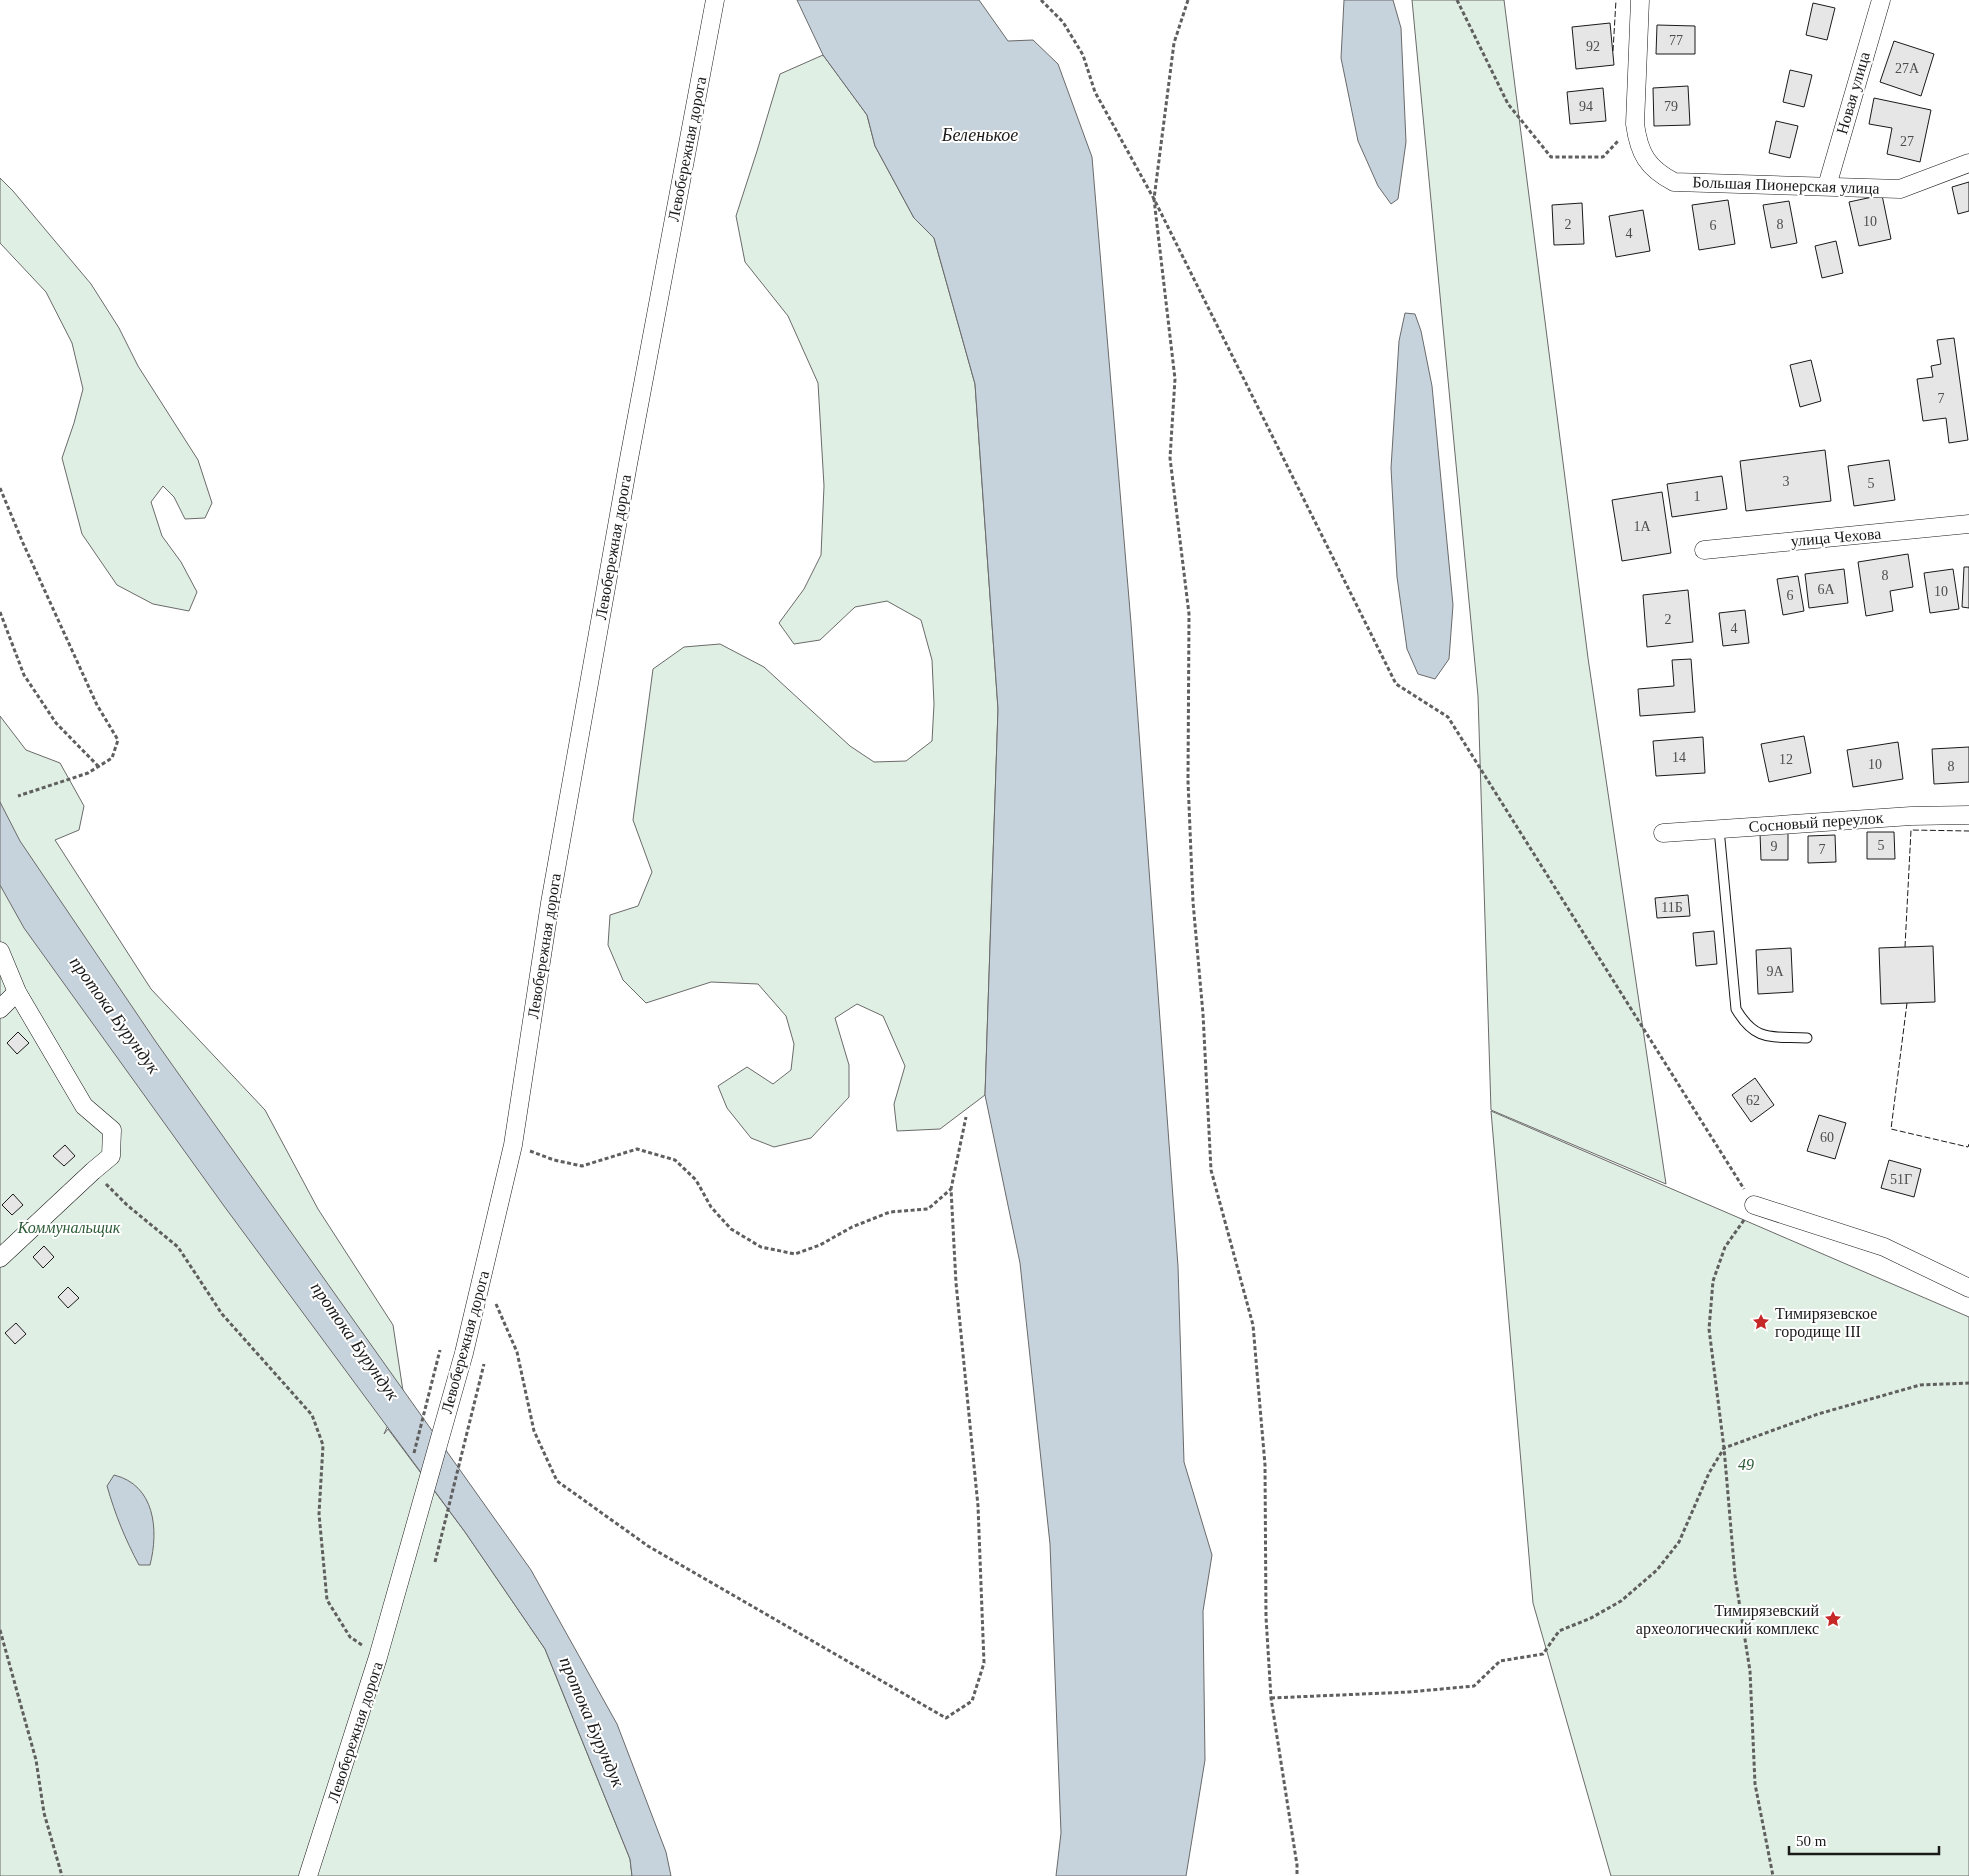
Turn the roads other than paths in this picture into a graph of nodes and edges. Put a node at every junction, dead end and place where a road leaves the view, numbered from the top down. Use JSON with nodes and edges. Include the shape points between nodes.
{"nodes":[{"id":1,"x":715,"y":0,"type":"edge"},
{"id":2,"x":1640,"y":0,"type":"edge"},
{"id":3,"x":1881,"y":0,"type":"edge"},
{"id":4,"x":1969,"y":164,"type":"edge"},
{"id":5,"x":1827,"y":186,"type":"junction"},
{"id":6,"x":1969,"y":524,"type":"edge"},
{"id":7,"x":1704,"y":550,"type":"dead end"},
{"id":8,"x":1969,"y":816,"type":"edge"},
{"id":9,"x":1719,"y":829,"type":"junction"},
{"id":10,"x":1663,"y":833,"type":"dead end"},
{"id":11,"x":0,"y":951,"type":"edge"},
{"id":12,"x":17,"y":992,"type":"junction"},
{"id":13,"x":0,"y":1009,"type":"edge"},
{"id":14,"x":1807,"y":1038,"type":"dead end"},
{"id":15,"x":1754,"y":1205,"type":"road end"},
{"id":16,"x":0,"y":1258,"type":"edge"},
{"id":17,"x":1969,"y":1288,"type":"edge"},
{"id":18,"x":308,"y":1876,"type":"edge"}],
"edges":[{"from":1,"to":18,"type":"street","name":"Левобережная дорога","via":[[550,903],[513,1145],[464,1353],[378,1658]]},
{"from":2,"to":5,"type":"street","name":"Большая Пионерская улица","via":[[1635,124],[1638,143],[1646,161],[1674,182]]},
{"from":3,"to":5,"type":"street","name":"Новая улица"},
{"from":4,"to":5,"type":"street","name":"Большая Пионерская улица","via":[[1900,188]]},
{"from":6,"to":7,"type":"street","name":"улица Чехова"},
{"from":8,"to":9,"type":"street","name":"Сосновый переулок","via":[[1911,816]]},
{"from":9,"to":10,"type":"street","name":"Сосновый переулок"},
{"from":9,"to":14,"type":"lane","via":[[1736,1009],[1744,1024],[1758,1035]]},
{"from":11,"to":12,"type":"street"},
{"from":12,"to":13,"type":"street"},
{"from":12,"to":16,"type":"street","via":[[84,1106],[112,1130],[111,1156]]},
{"from":15,"to":17,"type":"street","via":[[1884,1247]]}]}
